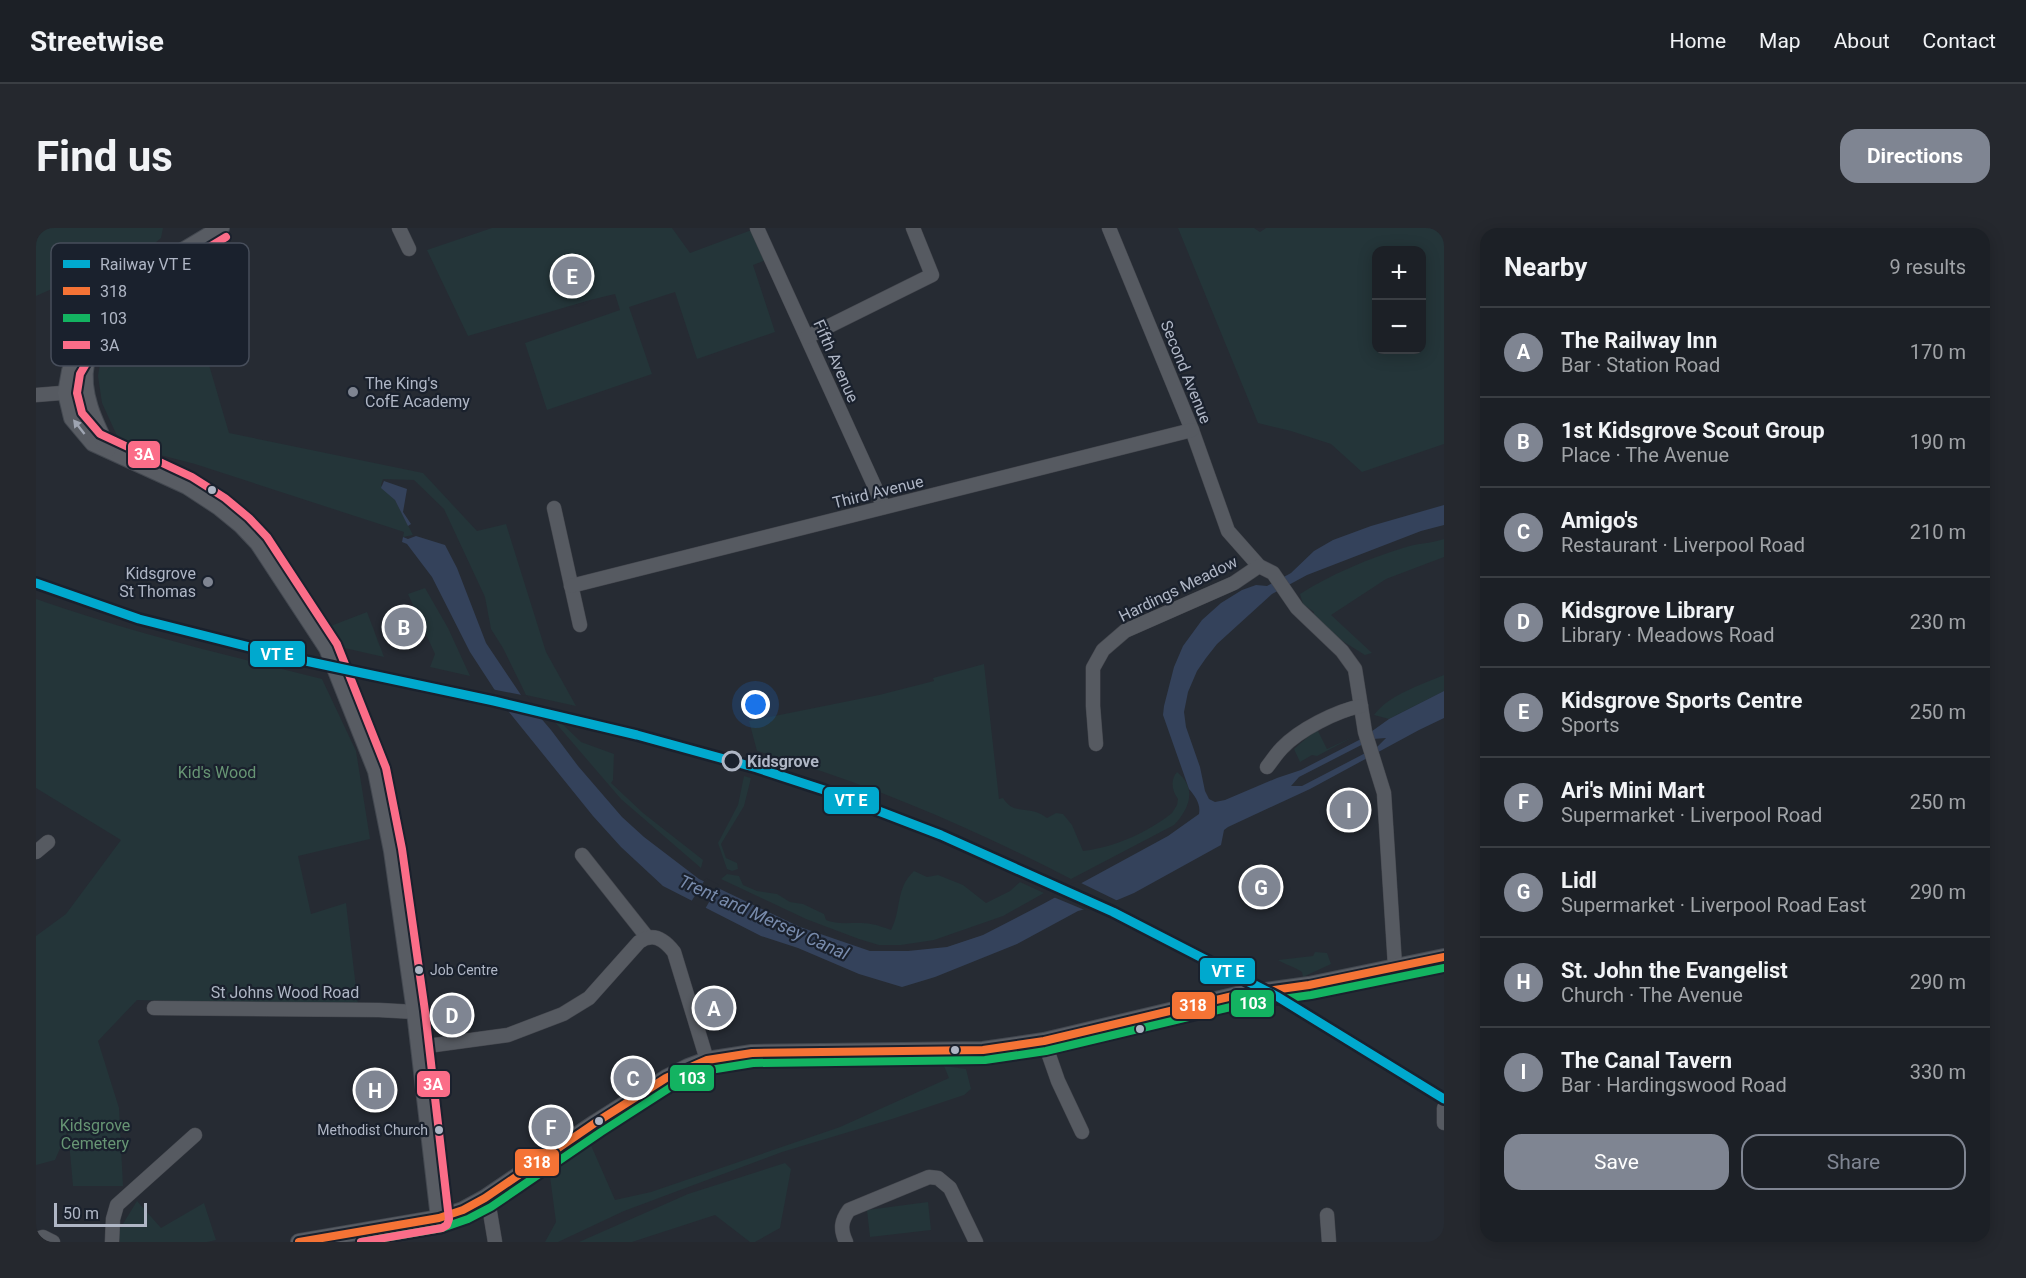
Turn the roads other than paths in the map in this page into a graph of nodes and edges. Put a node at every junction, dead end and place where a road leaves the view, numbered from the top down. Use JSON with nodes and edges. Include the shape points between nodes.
{"nodes":[{"id":1,"x":221,"y":228,"type":"edge"},
{"id":2,"x":399,"y":228,"type":"edge"},
{"id":3,"x":757,"y":228,"type":"edge"},
{"id":4,"x":913,"y":228,"type":"edge"},
{"id":5,"x":1109,"y":228,"type":"edge"},
{"id":6,"x":196,"y":243,"type":"edge"},
{"id":7,"x":409,"y":249,"type":"dead end"},
{"id":8,"x":807,"y":337,"type":"junction"},
{"id":9,"x":73,"y":366,"type":"edge"},
{"id":10,"x":86,"y":366,"type":"edge"},
{"id":11,"x":86,"y":391,"type":"junction"},
{"id":12,"x":66,"y":393,"type":"junction"},
{"id":13,"x":36,"y":395,"type":"edge"},
{"id":14,"x":1192,"y":430,"type":"junction"},
{"id":15,"x":108,"y":449,"type":"junction"},
{"id":16,"x":884,"y":507,"type":"junction"},
{"id":17,"x":554,"y":508,"type":"dead end"},
{"id":18,"x":1255,"y":562,"type":"junction"},
{"id":19,"x":571,"y":585,"type":"junction"},
{"id":20,"x":580,"y":625,"type":"dead end"},
{"id":21,"x":1361,"y":706,"type":"junction"},
{"id":22,"x":1096,"y":744,"type":"dead end"},
{"id":23,"x":1267,"y":767,"type":"dead end"},
{"id":24,"x":48,"y":842,"type":"dead end"},
{"id":25,"x":36,"y":852,"type":"edge"},
{"id":26,"x":582,"y":855,"type":"dead end"},
{"id":27,"x":647,"y":937,"type":"junction"},
{"id":28,"x":1444,"y":957,"type":"edge"},
{"id":29,"x":1395,"y":966,"type":"junction"},
{"id":30,"x":154,"y":1008,"type":"dead end"},
{"id":31,"x":415,"y":1012,"type":"junction"},
{"id":32,"x":1044,"y":1041,"type":"junction"},
{"id":33,"x":420,"y":1047,"type":"junction"},
{"id":34,"x":707,"y":1060,"type":"junction"},
{"id":35,"x":1444,"y":1108,"type":"edge"},
{"id":36,"x":1444,"y":1123,"type":"edge"},
{"id":37,"x":1082,"y":1132,"type":"dead end"},
{"id":38,"x":195,"y":1135,"type":"dead end"},
{"id":39,"x":485,"y":1198,"type":"junction"},
{"id":40,"x":1327,"y":1215,"type":"dead end"},
{"id":41,"x":439,"y":1218,"type":"junction"},
{"id":42,"x":36,"y":1239,"type":"edge"},
{"id":43,"x":53,"y":1242,"type":"edge"},
{"id":44,"x":112,"y":1242,"type":"edge"},
{"id":45,"x":298,"y":1242,"type":"edge"},
{"id":46,"x":495,"y":1242,"type":"edge"},
{"id":47,"x":846,"y":1242,"type":"edge"},
{"id":48,"x":976,"y":1242,"type":"edge"},
{"id":49,"x":1329,"y":1242,"type":"edge"}],
"edges":[{"from":1,"to":6,"type":"main road"},
{"from":2,"to":7,"type":"street"},
{"from":3,"to":8,"type":"street","name":"Fifth Avenue"},
{"from":4,"to":8,"type":"street","via":[[932,275]]},
{"from":5,"to":14,"type":"street","name":"Second Avenue"},
{"from":8,"to":16,"type":"street","name":"Fifth Avenue"},
{"from":9,"to":12,"type":"main road"},
{"from":10,"to":11,"type":"main road"},
{"from":11,"to":12,"type":"street"},
{"from":11,"to":15,"type":"main road","via":[[91,413]]},
{"from":12,"to":13,"type":"street"},
{"from":15,"to":12,"type":"main road","one_way":true,"via":[[93,443],[72,418]]},
{"from":14,"to":16,"type":"street","name":"Third Avenue"},
{"from":14,"to":18,"type":"street","name":"Second Avenue","via":[[1228,531]]},
{"from":15,"to":31,"type":"main road","via":[[187,486],[241,525],[278,571],[327,648],[376,771],[392,851]]},
{"from":16,"to":19,"type":"street","name":"Third Avenue"},
{"from":17,"to":19,"type":"street"},
{"from":18,"to":21,"type":"street","via":[[1273,573],[1297,608],[1356,669]]},
{"from":18,"to":22,"type":"street","name":"Hardings Meadow","via":[[1234,584],[1125,631],[1103,650],[1093,668]]},
{"from":19,"to":20,"type":"street"},
{"from":21,"to":23,"type":"street","via":[[1336,714],[1302,733],[1282,747]]},
{"from":21,"to":29,"type":"street","via":[[1384,793]]},
{"from":24,"to":25,"type":"street"},
{"from":26,"to":27,"type":"street"},
{"from":27,"to":33,"type":"street","via":[[589,998],[562,1014],[508,1035]]},
{"from":27,"to":34,"type":"street","via":[[666,942],[674,952]]},
{"from":28,"to":29,"type":"main road"},
{"from":29,"to":32,"type":"main road","via":[[1309,985],[1237,995]]},
{"from":30,"to":31,"type":"street","name":"St Johns Wood Road"},
{"from":31,"to":33,"type":"main road"},
{"from":32,"to":34,"type":"main road","via":[[983,1050],[752,1053]]},
{"from":32,"to":37,"type":"street"},
{"from":33,"to":41,"type":"main road"},
{"from":34,"to":39,"type":"main road","via":[[666,1078]]},
{"from":35,"to":36,"type":"street"},
{"from":38,"to":44,"type":"street","via":[[117,1204]]},
{"from":39,"to":41,"type":"main road"},
{"from":39,"to":46,"type":"street"},
{"from":40,"to":49,"type":"street"},
{"from":41,"to":45,"type":"main road"},
{"from":42,"to":43,"type":"street","via":[[43,1237]]},
{"from":47,"to":48,"type":"street","via":[[841,1227],[849,1210],[929,1177],[938,1178],[950,1188]]}]}
